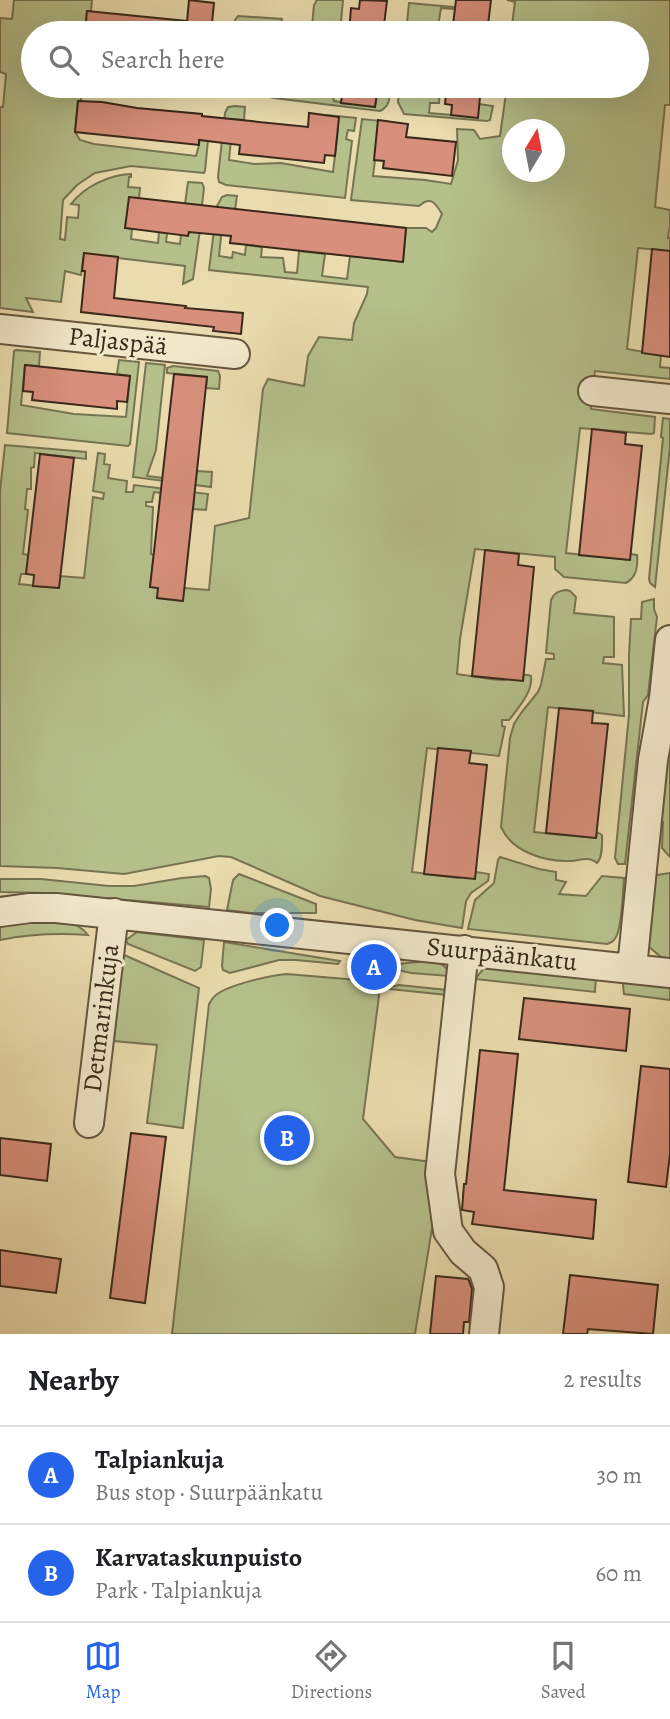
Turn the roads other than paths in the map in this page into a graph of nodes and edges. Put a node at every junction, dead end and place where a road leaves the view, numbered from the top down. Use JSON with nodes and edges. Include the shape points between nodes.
{"nodes":[{"id":1,"x":0,"y":329,"type":"edge"},
{"id":2,"x":235,"y":354,"type":"dead end"},
{"id":3,"x":593,"y":391,"type":"dead end"},
{"id":4,"x":670,"y":398,"type":"edge"},
{"id":5,"x":670,"y":640,"type":"edge"},
{"id":6,"x":0,"y":912,"type":"edge"},
{"id":7,"x":114,"y":913,"type":"junction"},
{"id":8,"x":464,"y":950,"type":"junction"},
{"id":9,"x":632,"y":968,"type":"junction"},
{"id":10,"x":670,"y":973,"type":"edge"},
{"id":11,"x":89,"y":1123,"type":"dead end"},
{"id":12,"x":484,"y":1334,"type":"edge"}],
"edges":[{"from":1,"to":2,"type":"street","name":"Paljaspää"},
{"from":3,"to":4,"type":"street"},
{"from":5,"to":9,"type":"street"},
{"from":6,"to":7,"type":"street","name":"Suurpäänkatu","via":[[55,908]]},
{"from":7,"to":8,"type":"street","name":"Suurpäänkatu"},
{"from":7,"to":11,"type":"street","name":"Detmarinkuja"},
{"from":8,"to":9,"type":"street","name":"Suurpäänkatu"},
{"from":8,"to":12,"type":"street","via":[[440,1174],[448,1231],[482,1269],[489,1287]]},
{"from":9,"to":10,"type":"street","name":"Suurpäänkatu"}]}
